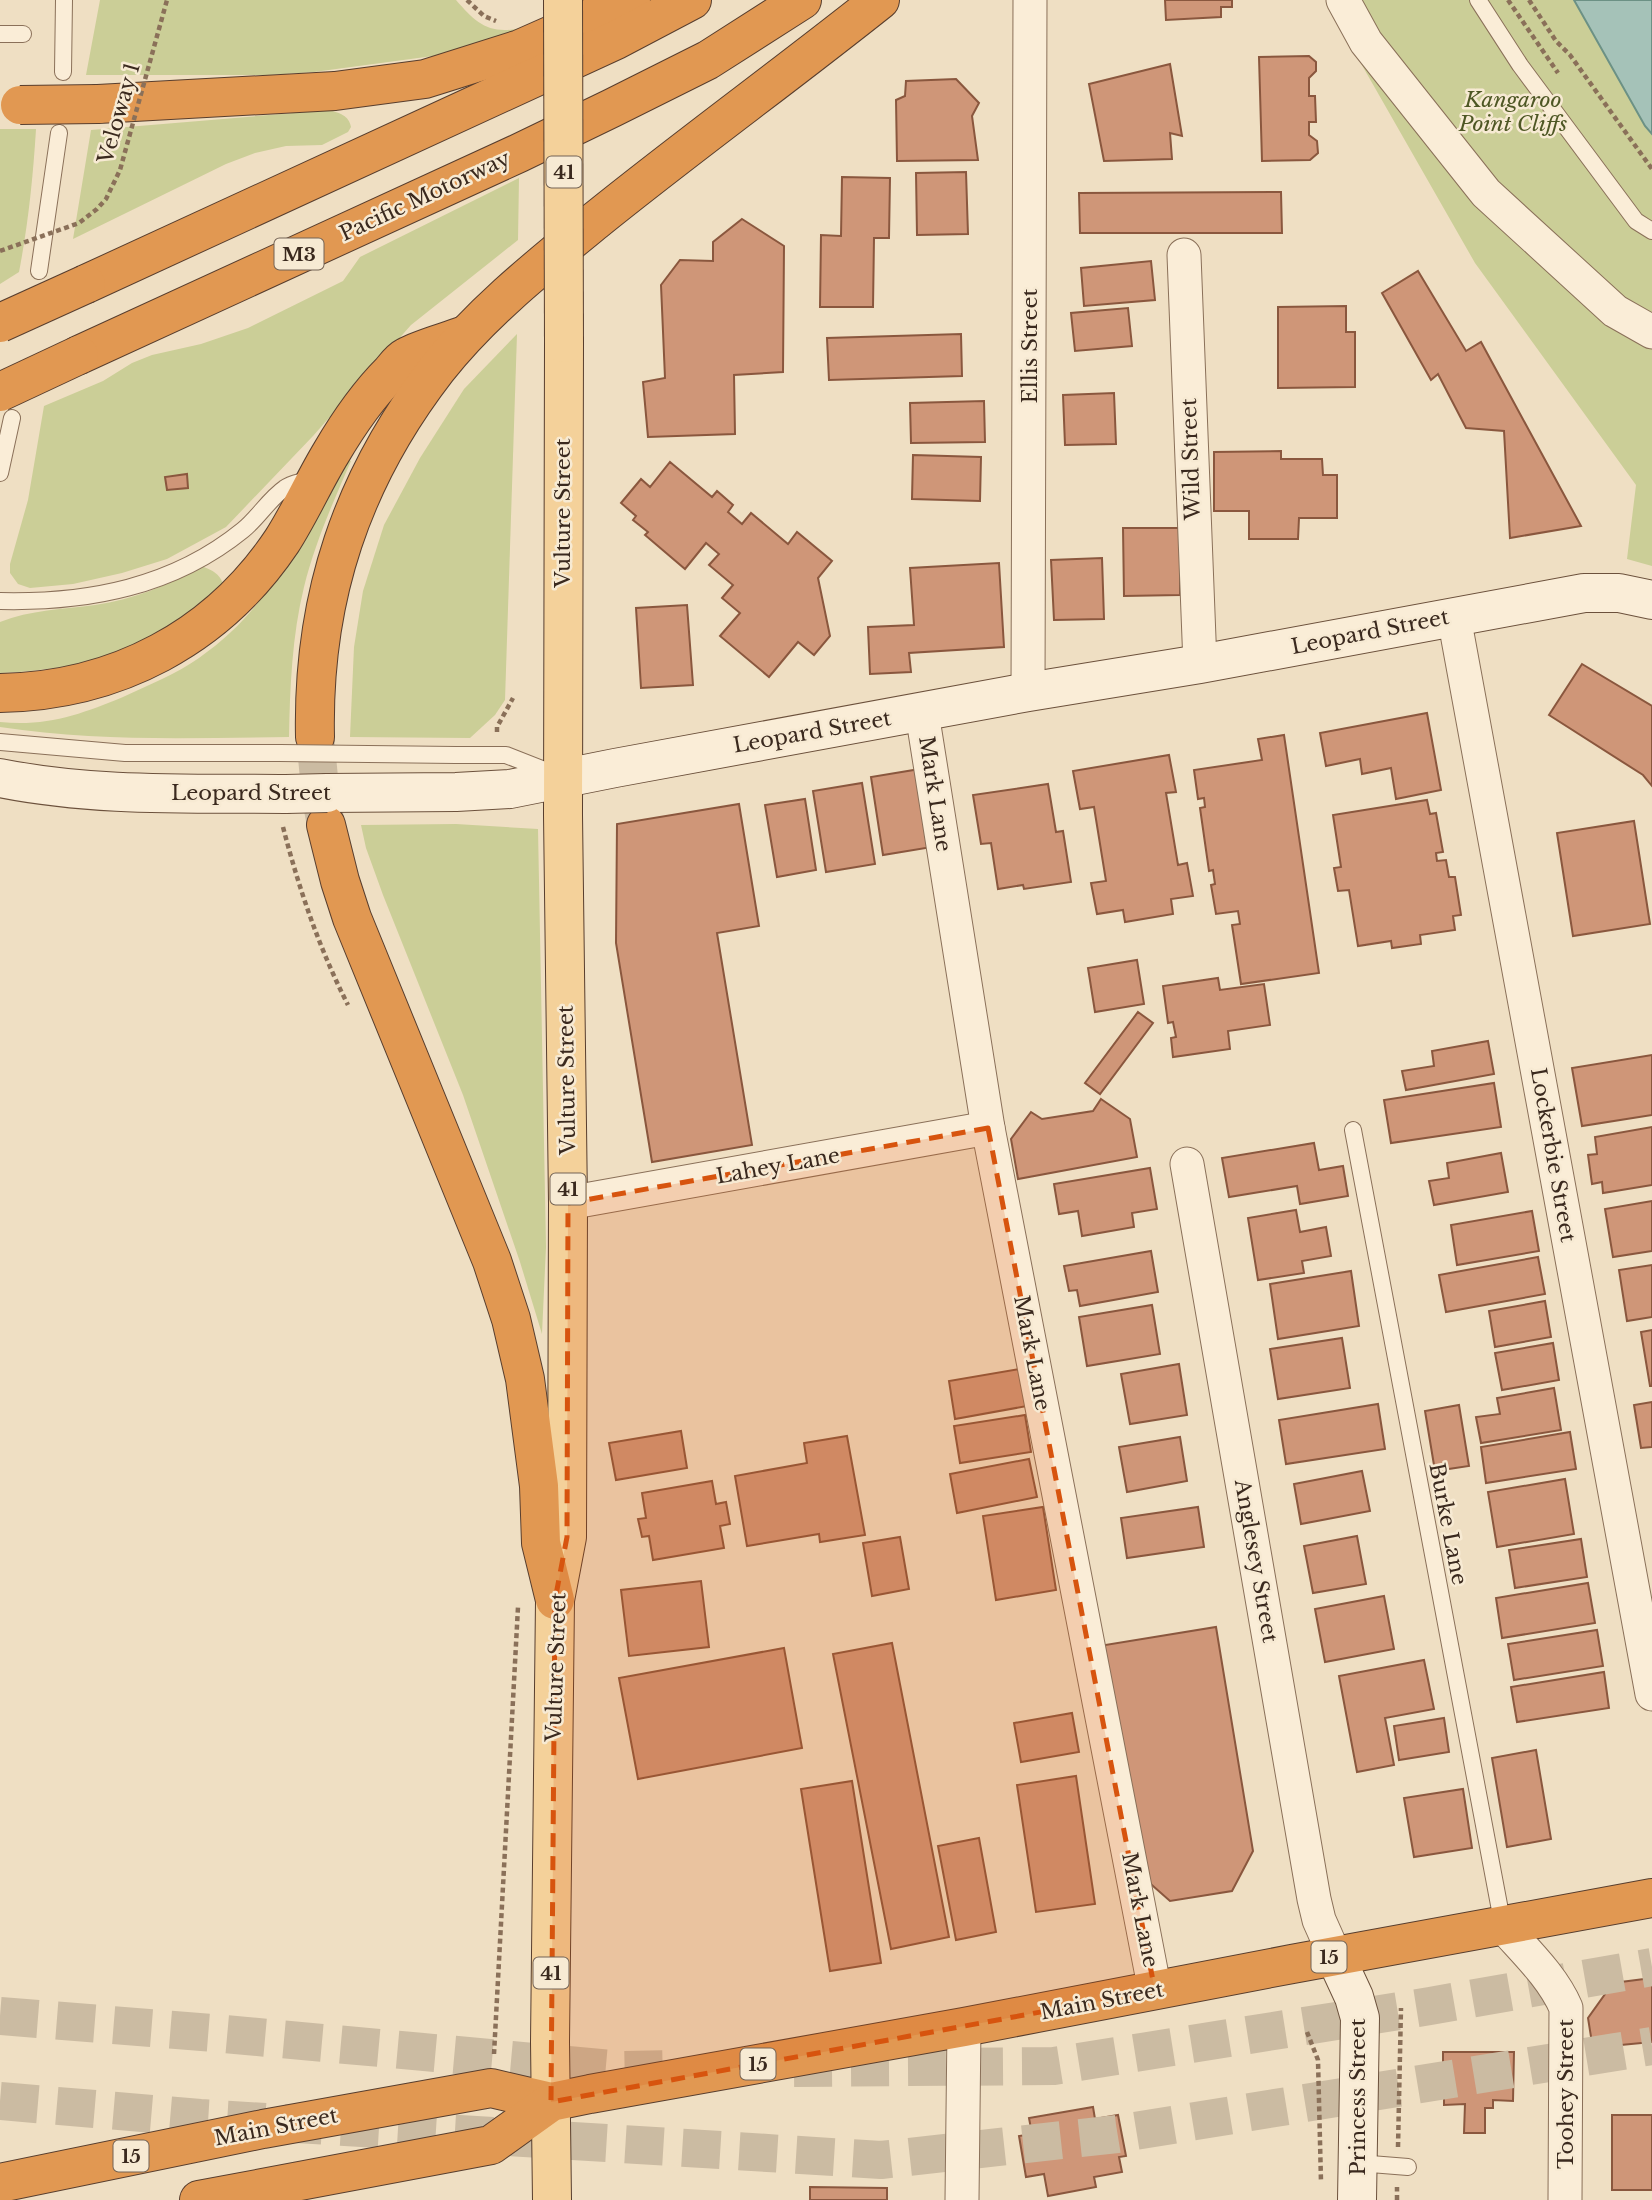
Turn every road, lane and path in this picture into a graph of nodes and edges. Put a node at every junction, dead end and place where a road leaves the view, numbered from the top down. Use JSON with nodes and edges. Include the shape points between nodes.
{"nodes":[{"id":1,"x":64,"y":0,"type":"edge"},
{"id":2,"x":167,"y":0,"type":"edge"},
{"id":3,"x":564,"y":0,"type":"edge"},
{"id":4,"x":631,"y":0,"type":"edge"},
{"id":5,"x":692,"y":0,"type":"edge"},
{"id":6,"x":802,"y":0,"type":"edge"},
{"id":7,"x":880,"y":0,"type":"edge"},
{"id":8,"x":1030,"y":0,"type":"edge"},
{"id":9,"x":1343,"y":0,"type":"edge"},
{"id":10,"x":1478,"y":0,"type":"edge"},
{"id":11,"x":1529,"y":0,"type":"edge"},
{"id":12,"x":0,"y":34,"type":"edge"},
{"id":13,"x":23,"y":34,"type":"dead end"},
{"id":14,"x":63,"y":72,"type":"dead end"},
{"id":15,"x":10,"y":106,"type":"edge"},
{"id":16,"x":59,"y":133,"type":"dead end"},
{"id":17,"x":1652,"y":169,"type":"edge"},
{"id":18,"x":1652,"y":231,"type":"edge"},
{"id":19,"x":0,"y":251,"type":"edge"},
{"id":20,"x":1184,"y":255,"type":"dead end"},
{"id":21,"x":39,"y":271,"type":"dead end"},
{"id":22,"x":0,"y":323,"type":"edge"},
{"id":23,"x":1652,"y":332,"type":"edge"},
{"id":24,"x":467,"y":334,"type":"junction"},
{"id":25,"x":6,"y":405,"type":"edge"},
{"id":26,"x":0,"y":473,"type":"edge"},
{"id":27,"x":316,"y":478,"type":"junction"},
{"id":28,"x":1635,"y":596,"type":"edge"},
{"id":29,"x":0,"y":601,"type":"edge"},
{"id":30,"x":1454,"y":617,"type":"junction"},
{"id":31,"x":1200,"y":664,"type":"junction"},
{"id":32,"x":1028,"y":692,"type":"junction"},
{"id":33,"x":0,"y":693,"type":"edge"},
{"id":34,"x":513,"y":698,"type":"dead end"},
{"id":35,"x":922,"y":713,"type":"junction"},
{"id":36,"x":314,"y":737,"type":"tunnel mouth"},
{"id":37,"x":497,"y":737,"type":"dead end"},
{"id":38,"x":0,"y":742,"type":"edge"},
{"id":39,"x":0,"y":778,"type":"edge"},
{"id":40,"x":563,"y":778,"type":"junction"},
{"id":41,"x":283,"y":805,"type":"junction"},
{"id":42,"x":326,"y":825,"type":"tunnel mouth"},
{"id":43,"x":352,"y":1012,"type":"dead end"},
{"id":44,"x":988,"y":1128,"type":"junction"},
{"id":45,"x":1353,"y":1130,"type":"dead end"},
{"id":46,"x":1187,"y":1164,"type":"dead end"},
{"id":47,"x":568,"y":1203,"type":"junction"},
{"id":48,"x":537,"y":1598,"type":"junction"},
{"id":49,"x":1652,"y":1694,"type":"edge"},
{"id":50,"x":1652,"y":1898,"type":"edge"},
{"id":51,"x":1503,"y":1926,"type":"junction"},
{"id":52,"x":1335,"y":1956,"type":"junction"},
{"id":53,"x":1155,"y":1991,"type":"junction"},
{"id":54,"x":1401,"y":2008,"type":"dead end"},
{"id":55,"x":964,"y":2027,"type":"junction"},
{"id":56,"x":1307,"y":2032,"type":"dead end"},
{"id":57,"x":494,"y":2054,"type":"dead end"},
{"id":58,"x":551,"y":2102,"type":"junction"},
{"id":59,"x":1403,"y":2167,"type":"junction"},
{"id":60,"x":1358,"y":2181,"type":"edge"},
{"id":61,"x":0,"y":2183,"type":"edge"},
{"id":62,"x":296,"y":2191,"type":"edge"},
{"id":63,"x":1321,"y":2192,"type":"dead end"},
{"id":64,"x":199,"y":2200,"type":"edge"},
{"id":65,"x":552,"y":2200,"type":"edge"},
{"id":66,"x":962,"y":2200,"type":"edge"},
{"id":67,"x":1397,"y":2200,"type":"edge"},
{"id":68,"x":1565,"y":2200,"type":"edge"}],
"edges":[{"from":1,"to":14,"type":"lane"},
{"from":2,"to":19,"type":"path","name":"Veloway 1","bridge":true,"via":[[120,170],[106,198],[79,223]]},
{"from":3,"to":40,"type":"main road","name":"Vulture Street","number":"41","bridge":true},
{"from":4,"to":15,"type":"highway","bridge":true,"via":[[520,50],[425,79],[335,91]]},
{"from":5,"to":22,"type":"highway","bridge":true,"via":[[604,46]]},
{"from":6,"to":25,"type":"highway","name":"Pacific Motorway","number":"M3","bridge":true,"via":[[708,60],[612,108],[79,355]]},
{"from":7,"to":24,"type":"highway","via":[[596,220]]},
{"from":8,"to":32,"type":"street","name":"Ellis Street"},
{"from":9,"to":23,"type":"street","via":[[1366,42],[1486,193],[1615,311]]},
{"from":10,"to":18,"type":"lane","via":[[1520,65],[1636,221]]},
{"from":11,"to":17,"type":"path"},
{"from":12,"to":13,"type":"lane"},
{"from":16,"to":21,"type":"lane"},
{"from":20,"to":31,"type":"street","name":"Wild Street"},
{"from":24,"to":27,"type":"highway","via":[[404,358],[346,427]]},
{"from":24,"to":36,"type":"highway","via":[[387,444],[348,526],[323,614]]},
{"from":25,"to":26,"type":"lane"},
{"from":27,"to":29,"type":"lane","via":[[286,486],[243,530],[198,561],[149,583],[91,597]]},
{"from":27,"to":33,"type":"highway","via":[[283,539],[248,585],[185,639],[97,680],[32,693]]},
{"from":28,"to":30,"type":"main road","name":"Leopard Street","via":[[1584,593]]},
{"from":30,"to":31,"type":"main road","name":"Leopard Street"},
{"from":30,"to":49,"type":"street","name":"Lockerbie Street"},
{"from":31,"to":32,"type":"main road","name":"Leopard Street"},
{"from":32,"to":35,"type":"main road","name":"Leopard Street"},
{"from":34,"to":37,"type":"path","via":[[497,727]]},
{"from":35,"to":40,"type":"main road","name":"Leopard Street"},
{"from":35,"to":44,"type":"street","name":"Mark Lane"},
{"from":38,"to":40,"type":"lane","bridge":true,"via":[[125,754],[506,755]]},
{"from":39,"to":41,"type":"main road","name":"Leopard Street","via":[[83,790]]},
{"from":40,"to":41,"type":"main road","name":"Leopard Street","bridge":true,"via":[[497,791]]},
{"from":40,"to":47,"type":"main road","name":"Vulture Street","number":"41"},
{"from":41,"to":43,"type":"path","via":[[292,863],[315,930]]},
{"from":42,"to":48,"type":"highway","via":[[361,942],[492,1261],[510,1319],[525,1379],[539,1486]]},
{"from":44,"to":47,"type":"street","name":"Lahey Lane"},
{"from":44,"to":53,"type":"street","name":"Mark Lane"},
{"from":45,"to":51,"type":"lane","name":"Burke Lane"},
{"from":46,"to":52,"type":"street","name":"Anglesey Street","via":[[1314,1899]]},
{"from":47,"to":48,"type":"main road","name":"Vulture Street","number":"41","via":[[567,1537]]},
{"from":48,"to":57,"type":"path"},
{"from":48,"to":58,"type":"main road","name":"Vulture Street","number":"41"},
{"from":50,"to":51,"type":"highway","name":"Main Street","number":"15"},
{"from":51,"to":52,"type":"highway","name":"Main Street","number":"15"},
{"from":51,"to":68,"type":"street","name":"Toohey Street","via":[[1551,1982],[1566,2008]]},
{"from":52,"to":53,"type":"highway","name":"Main Street","number":"15"},
{"from":52,"to":60,"type":"main road","name":"Princess Street","via":[[1359,2009]]},
{"from":53,"to":55,"type":"highway","name":"Main Street","number":"15"},
{"from":54,"to":59,"type":"path"},
{"from":55,"to":58,"type":"highway","name":"Main Street","number":"15"},
{"from":55,"to":66,"type":"street"},
{"from":56,"to":63,"type":"path","via":[[1318,2060]]},
{"from":58,"to":61,"type":"highway","name":"Main Street","number":"15","via":[[491,2088]]},
{"from":58,"to":62,"type":"highway","name":"Main Street","number":"15","via":[[491,2145]]},
{"from":58,"to":65,"type":"main road","name":"Vulture Street","number":"41"},
{"from":59,"to":60,"type":"lane"},
{"from":59,"to":67,"type":"path"},
{"from":62,"to":64,"type":"highway","name":"Main Street","number":"15"}]}
